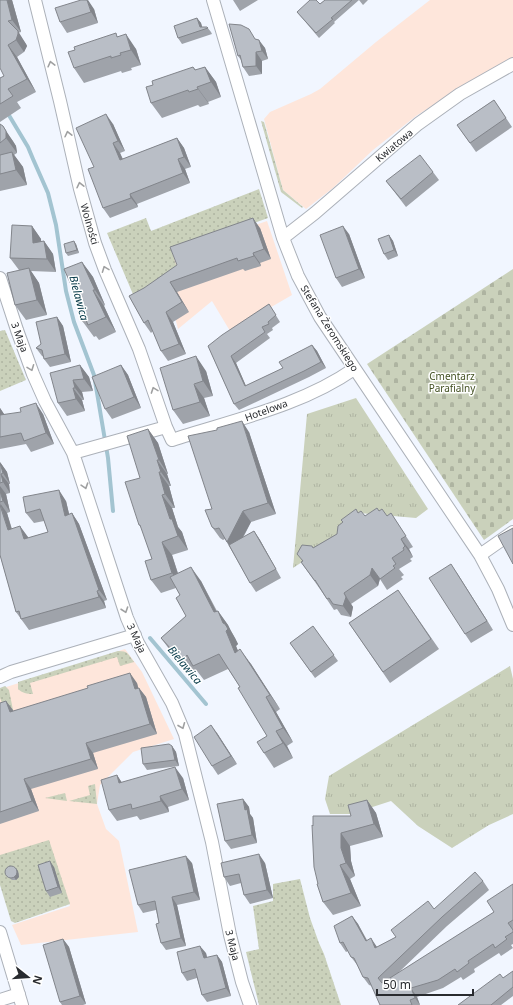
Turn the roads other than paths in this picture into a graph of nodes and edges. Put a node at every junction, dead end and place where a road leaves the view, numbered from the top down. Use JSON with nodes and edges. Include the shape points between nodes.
{"nodes":[{"id":1,"x":34,"y":0,"type":"edge"},
{"id":2,"x":213,"y":0,"type":"edge"},
{"id":3,"x":513,"y":64,"type":"edge"},
{"id":4,"x":283,"y":238,"type":"junction"},
{"id":5,"x":0,"y":278,"type":"edge"},
{"id":6,"x":354,"y":369,"type":"junction"},
{"id":7,"x":166,"y":427,"type":"junction"},
{"id":8,"x":172,"y":440,"type":"joint"},
{"id":9,"x":73,"y":453,"type":"junction"},
{"id":10,"x":513,"y":532,"type":"edge"},
{"id":11,"x":480,"y":555,"type":"junction"},
{"id":12,"x":513,"y":626,"type":"edge"},
{"id":13,"x":135,"y":635,"type":"junction"},
{"id":14,"x":4,"y":674,"type":"edge"},
{"id":15,"x":0,"y":932,"type":"edge"},
{"id":16,"x":0,"y":1000,"type":"edge"},
{"id":17,"x":21,"y":1000,"type":"edge"},
{"id":18,"x":250,"y":1005,"type":"edge"}],
"edges":[{"from":7,"to":1,"type":"street","name":"Wolności","one_way":true,"via":[[137,344],[96,243],[80,189]]},
{"from":2,"to":4,"type":"street","name":"Stefana Żeromskiego"},
{"from":3,"to":4,"type":"street","name":"Kwiatowa","via":[[460,94],[418,124]]},
{"from":4,"to":6,"type":"street","name":"Stefana Żeromskiego","via":[[307,295]]},
{"from":5,"to":9,"type":"street","name":"3 Maja","one_way":true,"via":[[33,374]]},
{"from":6,"to":8,"type":"street","name":"Hotelowa","via":[[268,411]]},
{"from":6,"to":11,"type":"street","name":"Stefana Żeromskiego"},
{"from":7,"to":8,"type":"street","name":"Wolności"},
{"from":7,"to":9,"type":"street"},
{"from":9,"to":13,"type":"street","name":"3 Maja","one_way":true},
{"from":10,"to":11,"type":"street"},
{"from":11,"to":12,"type":"street","name":"Stefana Żeromskiego"},
{"from":13,"to":14,"type":"street"},
{"from":13,"to":18,"type":"street","name":"3 Maja","one_way":true,"via":[[172,703],[185,734],[212,842],[230,935]]},
{"from":15,"to":17,"type":"street"},
{"from":16,"to":17,"type":"street"}]}
